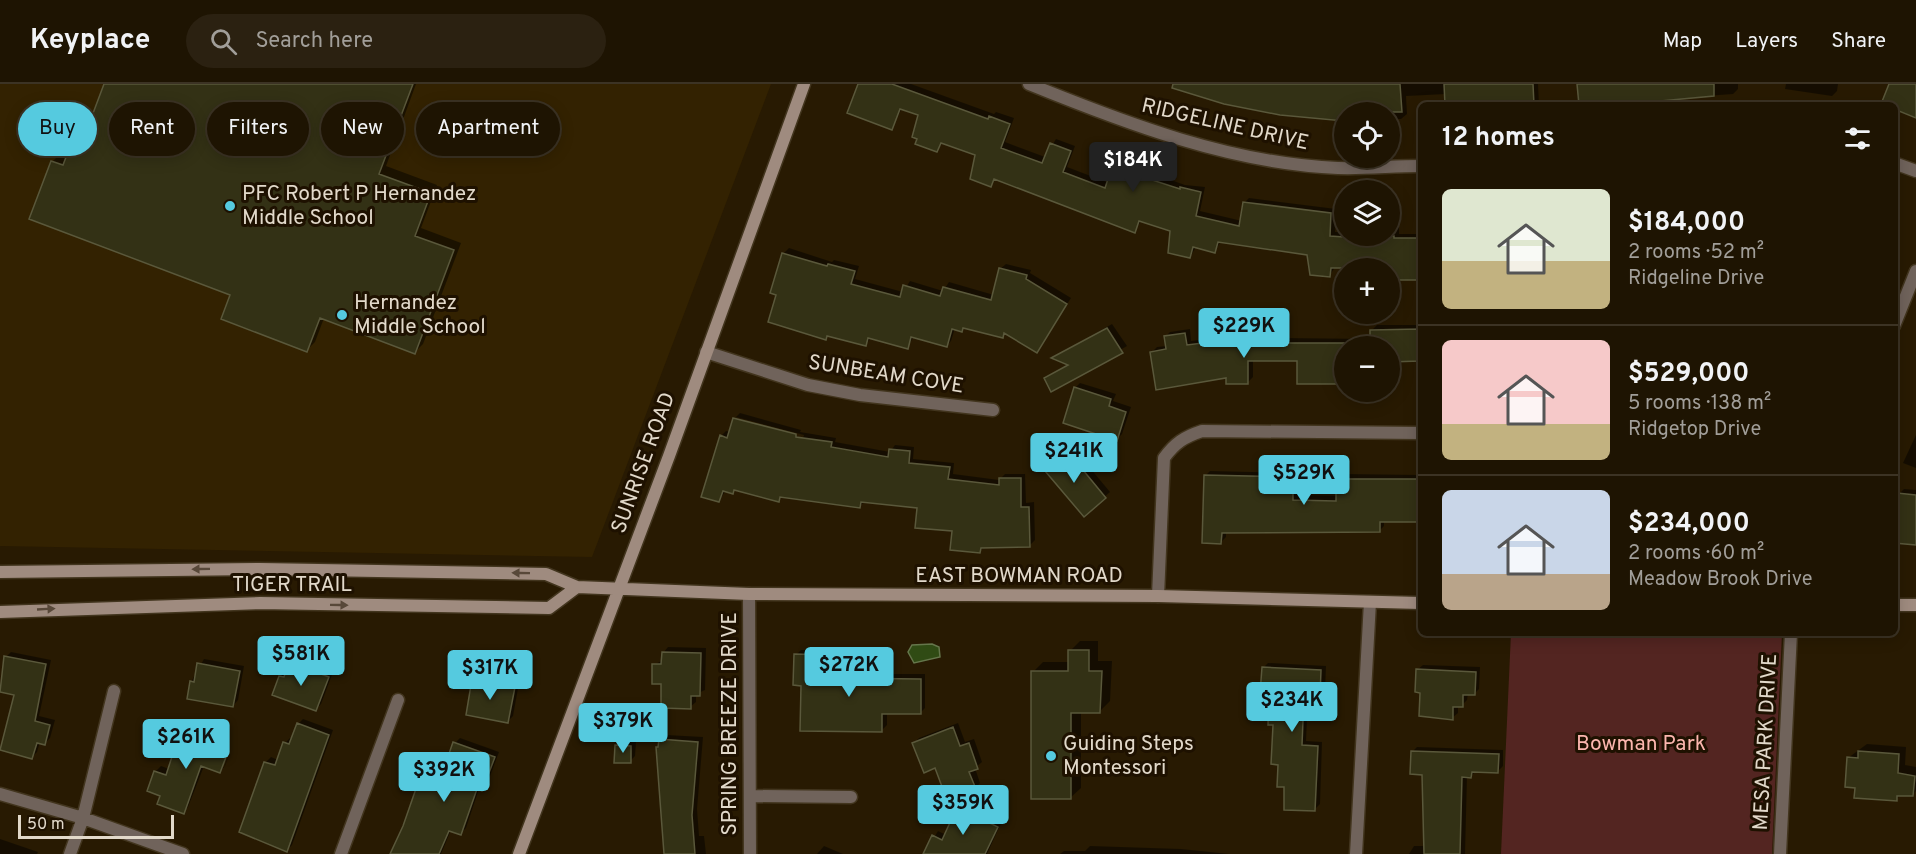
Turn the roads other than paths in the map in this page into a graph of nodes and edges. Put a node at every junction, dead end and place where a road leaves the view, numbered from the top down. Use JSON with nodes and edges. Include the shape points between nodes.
{"nodes":[{"id":1,"x":804,"y":84,"type":"edge"},
{"id":2,"x":1029,"y":84,"type":"edge"},
{"id":3,"x":1898,"y":164,"type":"edge"},
{"id":4,"x":1418,"y":166,"type":"edge"},
{"id":5,"x":1916,"y":171,"type":"edge"},
{"id":6,"x":1916,"y":271,"type":"edge"},
{"id":7,"x":1898,"y":316,"type":"edge"},
{"id":8,"x":706,"y":352,"type":"junction"},
{"id":9,"x":993,"y":410,"type":"dead end"},
{"id":10,"x":1418,"y":433,"type":"edge"},
{"id":11,"x":0,"y":573,"type":"edge"},
{"id":12,"x":577,"y":587,"type":"junction"},
{"id":13,"x":617,"y":589,"type":"junction"},
{"id":14,"x":749,"y":594,"type":"junction"},
{"id":15,"x":1158,"y":596,"type":"junction"},
{"id":16,"x":1370,"y":602,"type":"junction"},
{"id":17,"x":1418,"y":603,"type":"edge"},
{"id":18,"x":1898,"y":605,"type":"edge"},
{"id":19,"x":1916,"y":605,"type":"edge"},
{"id":20,"x":0,"y":612,"type":"edge"},
{"id":21,"x":1791,"y":636,"type":"edge"},
{"id":22,"x":114,"y":691,"type":"dead end"},
{"id":23,"x":398,"y":700,"type":"dead end"},
{"id":24,"x":0,"y":794,"type":"edge"},
{"id":25,"x":751,"y":796,"type":"junction"},
{"id":26,"x":851,"y":797,"type":"dead end"},
{"id":27,"x":83,"y":818,"type":"junction"},
{"id":28,"x":70,"y":854,"type":"edge"},
{"id":29,"x":183,"y":854,"type":"edge"},
{"id":30,"x":341,"y":854,"type":"edge"},
{"id":31,"x":519,"y":854,"type":"edge"},
{"id":32,"x":750,"y":854,"type":"edge"},
{"id":33,"x":1356,"y":854,"type":"edge"},
{"id":34,"x":1780,"y":854,"type":"edge"}],
"edges":[{"from":1,"to":8,"type":"street","name":"SUNRISE ROAD"},
{"from":2,"to":4,"type":"street","name":"RIDGELINE DRIVE","via":[[1125,123],[1265,158],[1336,168]]},
{"from":3,"to":5,"type":"street"},
{"from":6,"to":7,"type":"street"},
{"from":8,"to":9,"type":"street","name":"SUNBEAM COVE","via":[[808,385]]},
{"from":8,"to":13,"type":"street","name":"SUNRISE ROAD"},
{"from":10,"to":15,"type":"street","via":[[1202,431],[1187,436],[1173,445],[1164,458]]},
{"from":12,"to":11,"type":"street","name":"TIGER TRAIL","one_way":true,"via":[[546,574],[260,569]]},
{"from":12,"to":13,"type":"street","name":"TIGER TRAIL"},
{"from":20,"to":12,"type":"street","name":"TIGER TRAIL","one_way":true,"via":[[260,603],[549,608]]},
{"from":13,"to":14,"type":"street","name":"EAST BOWMAN ROAD"},
{"from":13,"to":31,"type":"street","name":"SUNRISE ROAD"},
{"from":14,"to":15,"type":"street","name":"EAST BOWMAN ROAD"},
{"from":14,"to":25,"type":"street","name":"SPRING BREEZE DRIVE"},
{"from":15,"to":16,"type":"street","name":"EAST BOWMAN ROAD"},
{"from":16,"to":17,"type":"street","name":"EAST BOWMAN ROAD"},
{"from":16,"to":33,"type":"street"},
{"from":18,"to":19,"type":"street"},
{"from":21,"to":34,"type":"street","name":"MESA PARK DRIVE"},
{"from":22,"to":27,"type":"street"},
{"from":23,"to":30,"type":"street"},
{"from":24,"to":27,"type":"street"},
{"from":25,"to":26,"type":"street"},
{"from":25,"to":32,"type":"street","name":"SPRING BREEZE DRIVE"},
{"from":27,"to":28,"type":"street"},
{"from":27,"to":29,"type":"street"}]}
